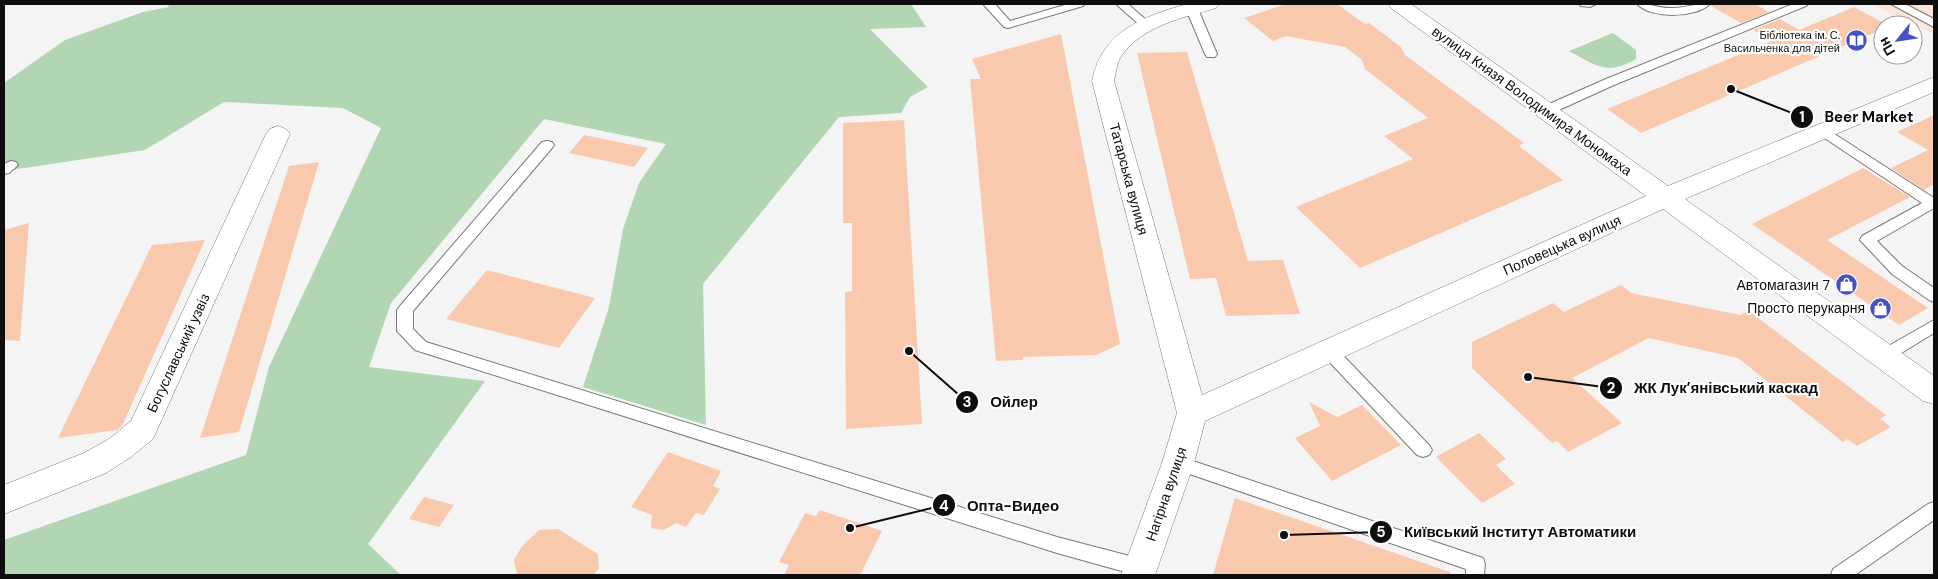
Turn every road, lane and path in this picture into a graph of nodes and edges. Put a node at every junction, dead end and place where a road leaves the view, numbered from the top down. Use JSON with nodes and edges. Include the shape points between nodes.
{"nodes":[{"id":1,"x":989,"y":4,"type":"edge"},
{"id":2,"x":1079,"y":4,"type":"edge"},
{"id":3,"x":1122,"y":4,"type":"edge"},
{"id":4,"x":1398,"y":4,"type":"edge"},
{"id":5,"x":1585,"y":4,"type":"edge"},
{"id":6,"x":1590,"y":4,"type":"edge"},
{"id":7,"x":1643,"y":4,"type":"edge"},
{"id":8,"x":1704,"y":4,"type":"edge"},
{"id":9,"x":1797,"y":4,"type":"edge"},
{"id":10,"x":1897,"y":4,"type":"edge"},
{"id":11,"x":1201,"y":6,"type":"edge"},
{"id":12,"x":1934,"y":24,"type":"edge"},
{"id":13,"x":1147,"y":26,"type":"junction"},
{"id":14,"x":1211,"y":54,"type":"dead end"},
{"id":15,"x":1934,"y":84,"type":"edge"},
{"id":16,"x":1545,"y":111,"type":"junction"},
{"id":17,"x":1822,"y":130,"type":"junction"},
{"id":18,"x":278,"y":134,"type":"dead end"},
{"id":19,"x":547,"y":146,"type":"dead end"},
{"id":20,"x":1666,"y":198,"type":"junction"},
{"id":21,"x":1934,"y":296,"type":"edge"},
{"id":22,"x":1934,"y":326,"type":"edge"},
{"id":23,"x":1328,"y":350,"type":"junction"},
{"id":24,"x":1884,"y":356,"type":"junction"},
{"id":25,"x":1934,"y":392,"type":"edge"},
{"id":26,"x":1192,"y":413,"type":"junction"},
{"id":27,"x":1422,"y":450,"type":"dead end"},
{"id":28,"x":1178,"y":463,"type":"junction"},
{"id":29,"x":4,"y":500,"type":"edge"},
{"id":30,"x":1934,"y":510,"type":"edge"},
{"id":31,"x":1139,"y":571,"type":"edge"},
{"id":32,"x":1475,"y":575,"type":"edge"},
{"id":33,"x":1840,"y":575,"type":"edge"}],
"edges":[{"from":1,"to":2,"type":"lane","via":[[1008,25]]},
{"from":3,"to":13,"type":"lane"},
{"from":4,"to":16,"type":"street","name":"вулиця Князя Володимира Мономаха"},
{"from":5,"to":6,"type":"lane"},
{"from":7,"to":8,"type":"lane","via":[[1660,12],[1686,10]]},
{"from":9,"to":16,"type":"lane"},
{"from":10,"to":12,"type":"lane"},
{"from":11,"to":13,"type":"street","name":"Татарська вулиця"},
{"from":11,"to":14,"type":"lane"},
{"from":13,"to":26,"type":"street","name":"Татарська вулиця","via":[[1113,52],[1106,64],[1103,82]]},
{"from":15,"to":17,"type":"street","name":"Половецька вулиця"},
{"from":16,"to":20,"type":"street","name":"вулиця Князя Володимира Мономаха"},
{"from":17,"to":20,"type":"street","name":"Половецька вулиця"},
{"from":17,"to":21,"type":"lane","via":[[1932,203],[1867,240],[1897,270]]},
{"from":18,"to":29,"type":"street","name":"Богуславський узвіз","via":[[142,430],[95,463]]},
{"from":19,"to":31,"type":"lane","via":[[405,310],[405,332],[421,346]]},
{"from":20,"to":23,"type":"street","name":"Половецька вулиця"},
{"from":20,"to":24,"type":"street","name":"вулиця Князя Володимира Мономаха"},
{"from":22,"to":24,"type":"lane"},
{"from":23,"to":26,"type":"street","name":"Половецька вулиця"},
{"from":23,"to":27,"type":"lane"},
{"from":24,"to":25,"type":"street","name":"вулиця Князя Володимира Мономаха"},
{"from":26,"to":28,"type":"street","name":"Нагірна вулиця"},
{"from":28,"to":31,"type":"street","name":"Нагірна вулиця"},
{"from":28,"to":32,"type":"lane","via":[[1476,564]]},
{"from":30,"to":33,"type":"lane"}]}
